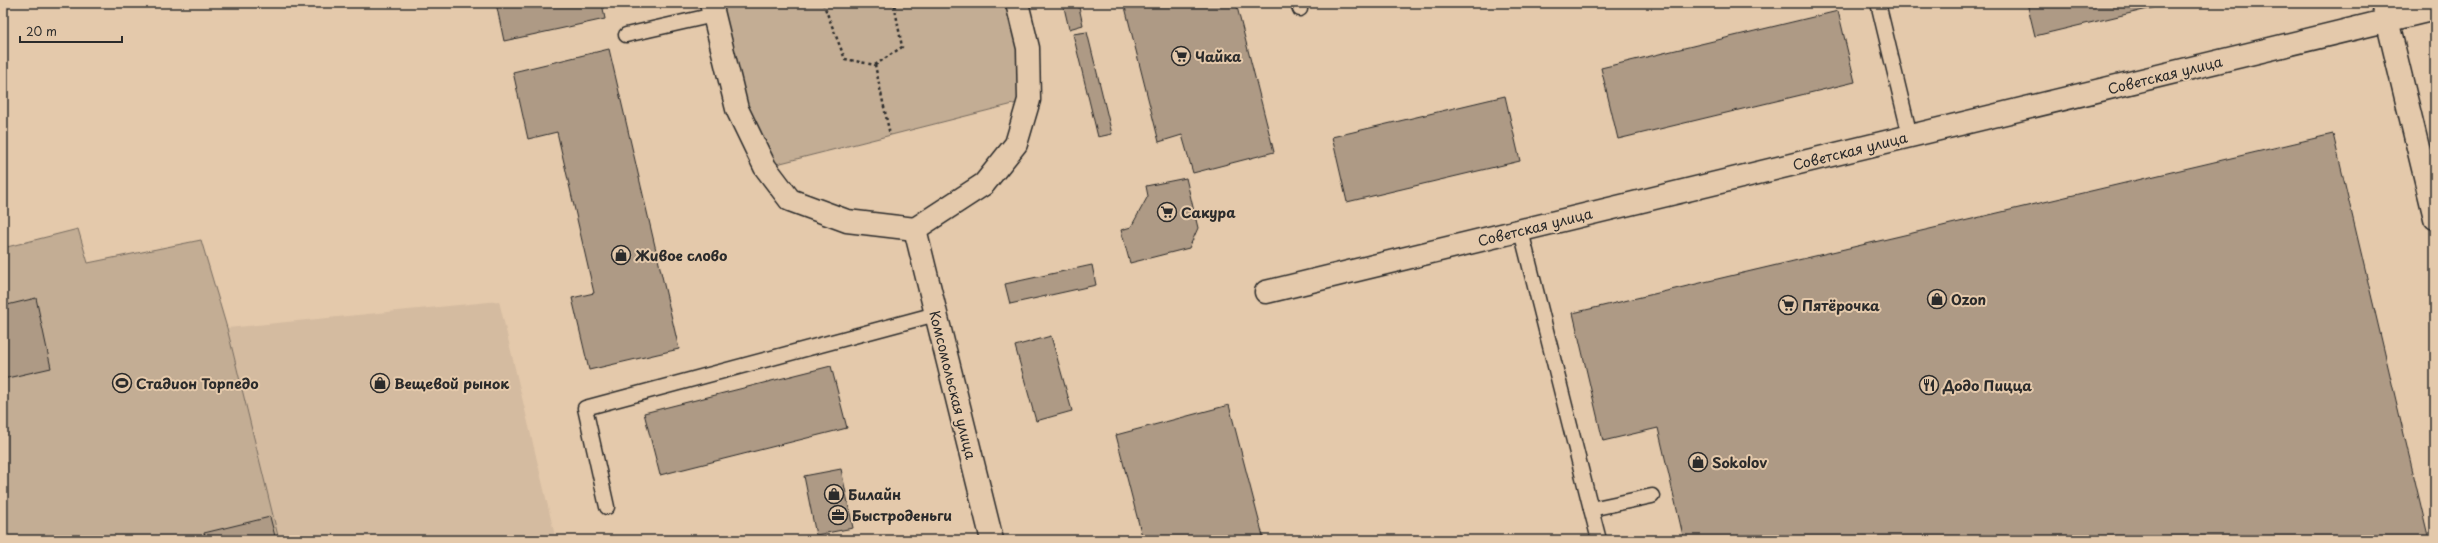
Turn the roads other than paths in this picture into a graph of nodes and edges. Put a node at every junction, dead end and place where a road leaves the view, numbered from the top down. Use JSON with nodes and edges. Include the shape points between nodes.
{"nodes":[{"id":1,"x":1017,"y":3,"type":"edge"},
{"id":2,"x":1878,"y":3,"type":"edge"},
{"id":3,"x":712,"y":9,"type":"edge"},
{"id":4,"x":2435,"y":9,"type":"edge"},
{"id":5,"x":2385,"y":12,"type":"edge"},
{"id":6,"x":626,"y":35,"type":"dead end"},
{"id":7,"x":1910,"y":136,"type":"junction"},
{"id":8,"x":2435,"y":218,"type":"edge"},
{"id":9,"x":915,"y":229,"type":"junction"},
{"id":10,"x":1521,"y":230,"type":"junction"},
{"id":11,"x":1266,"y":292,"type":"dead end"},
{"id":12,"x":936,"y":314,"type":"junction"},
{"id":13,"x":1652,"y":496,"type":"dead end"},
{"id":14,"x":607,"y":507,"type":"dead end"},
{"id":15,"x":1591,"y":509,"type":"junction"},
{"id":16,"x":992,"y":540,"type":"edge"},
{"id":17,"x":1599,"y":540,"type":"edge"}],
"edges":[{"from":1,"to":9,"type":"street","via":[[1028,48],[1029,100],[1016,144],[984,184]]},
{"from":2,"to":7,"type":"lane"},
{"from":3,"to":6,"type":"lane"},
{"from":3,"to":9,"type":"street","via":[[737,108],[765,167],[790,200],[847,221]]},
{"from":4,"to":5,"type":"street","name":"Советская улица"},
{"from":5,"to":7,"type":"street","name":"Советская улица"},
{"from":5,"to":8,"type":"street"},
{"from":7,"to":10,"type":"street","name":"Советская улица"},
{"from":9,"to":12,"type":"street","name":"Комсомольская улица"},
{"from":10,"to":11,"type":"street","name":"Советская улица"},
{"from":10,"to":15,"type":"lane"},
{"from":12,"to":14,"type":"lane","via":[[585,408]]},
{"from":12,"to":16,"type":"street","name":"Комсомольская улица"},
{"from":13,"to":15,"type":"lane"},
{"from":15,"to":17,"type":"lane"}]}
